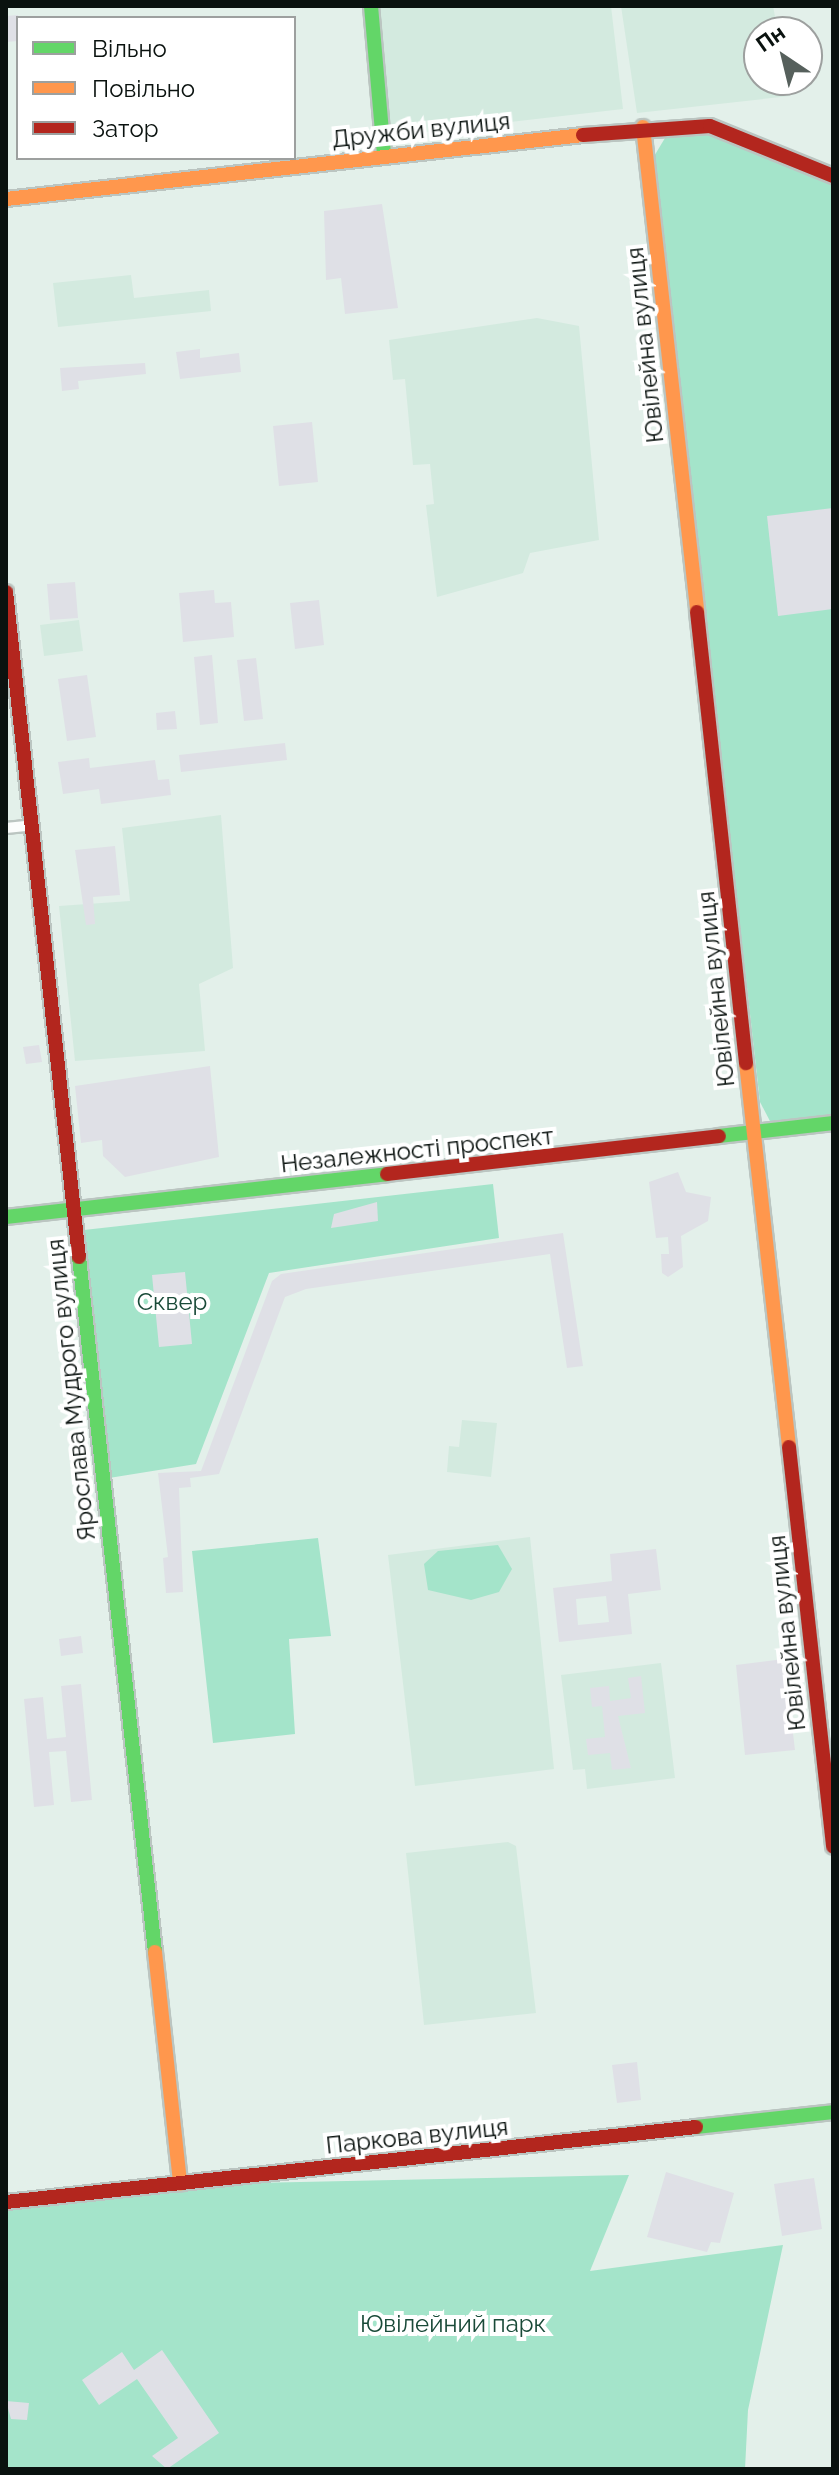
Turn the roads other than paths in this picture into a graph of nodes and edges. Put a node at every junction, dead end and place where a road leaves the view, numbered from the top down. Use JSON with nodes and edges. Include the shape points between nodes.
{"nodes":[{"id":1,"x":371,"y":6,"type":"edge"},
{"id":2,"x":643,"y":127,"type":"junction"},
{"id":3,"x":384,"y":156,"type":"junction"},
{"id":4,"x":833,"y":176,"type":"edge"},
{"id":5,"x":6,"y":199,"type":"edge"},
{"id":6,"x":6,"y":592,"type":"edge"},
{"id":7,"x":9,"y":639,"type":"edge"},
{"id":8,"x":33,"y":825,"type":"junction"},
{"id":9,"x":6,"y":828,"type":"edge"},
{"id":10,"x":833,"y":1123,"type":"edge"},
{"id":11,"x":754,"y":1135,"type":"junction"},
{"id":12,"x":74,"y":1210,"type":"junction"},
{"id":13,"x":6,"y":1217,"type":"edge"},
{"id":14,"x":833,"y":1847,"type":"edge"},
{"id":15,"x":833,"y":2112,"type":"edge"},
{"id":16,"x":180,"y":2184,"type":"junction"},
{"id":17,"x":6,"y":2202,"type":"edge"}],
"edges":[{"from":1,"to":3,"type":"street"},
{"from":2,"to":3,"type":"street","name":"Дружби вулиця"},
{"from":2,"to":4,"type":"street","name":"Дружби вулиця","via":[[710,126]]},
{"from":2,"to":11,"type":"street","name":"Ювілейна вулиця"},
{"from":3,"to":5,"type":"street","name":"Дружби вулиця"},
{"from":6,"to":7,"type":"street","name":"Ярослава Мудрого вулиця"},
{"from":7,"to":8,"type":"street","name":"Ярослава Мудрого вулиця"},
{"from":8,"to":9,"type":"street"},
{"from":8,"to":12,"type":"street","name":"Ярослава Мудрого вулиця"},
{"from":10,"to":11,"type":"street","name":"Незалежності проспект"},
{"from":11,"to":12,"type":"street","name":"Незалежності проспект"},
{"from":11,"to":14,"type":"street","name":"Ювілейна вулиця"},
{"from":12,"to":13,"type":"street","name":"Незалежності проспект"},
{"from":12,"to":16,"type":"street","name":"Ярослава Мудрого вулиця"},
{"from":15,"to":16,"type":"street","name":"Паркова вулиця"},
{"from":16,"to":17,"type":"street","name":"Паркова вулиця"}]}
